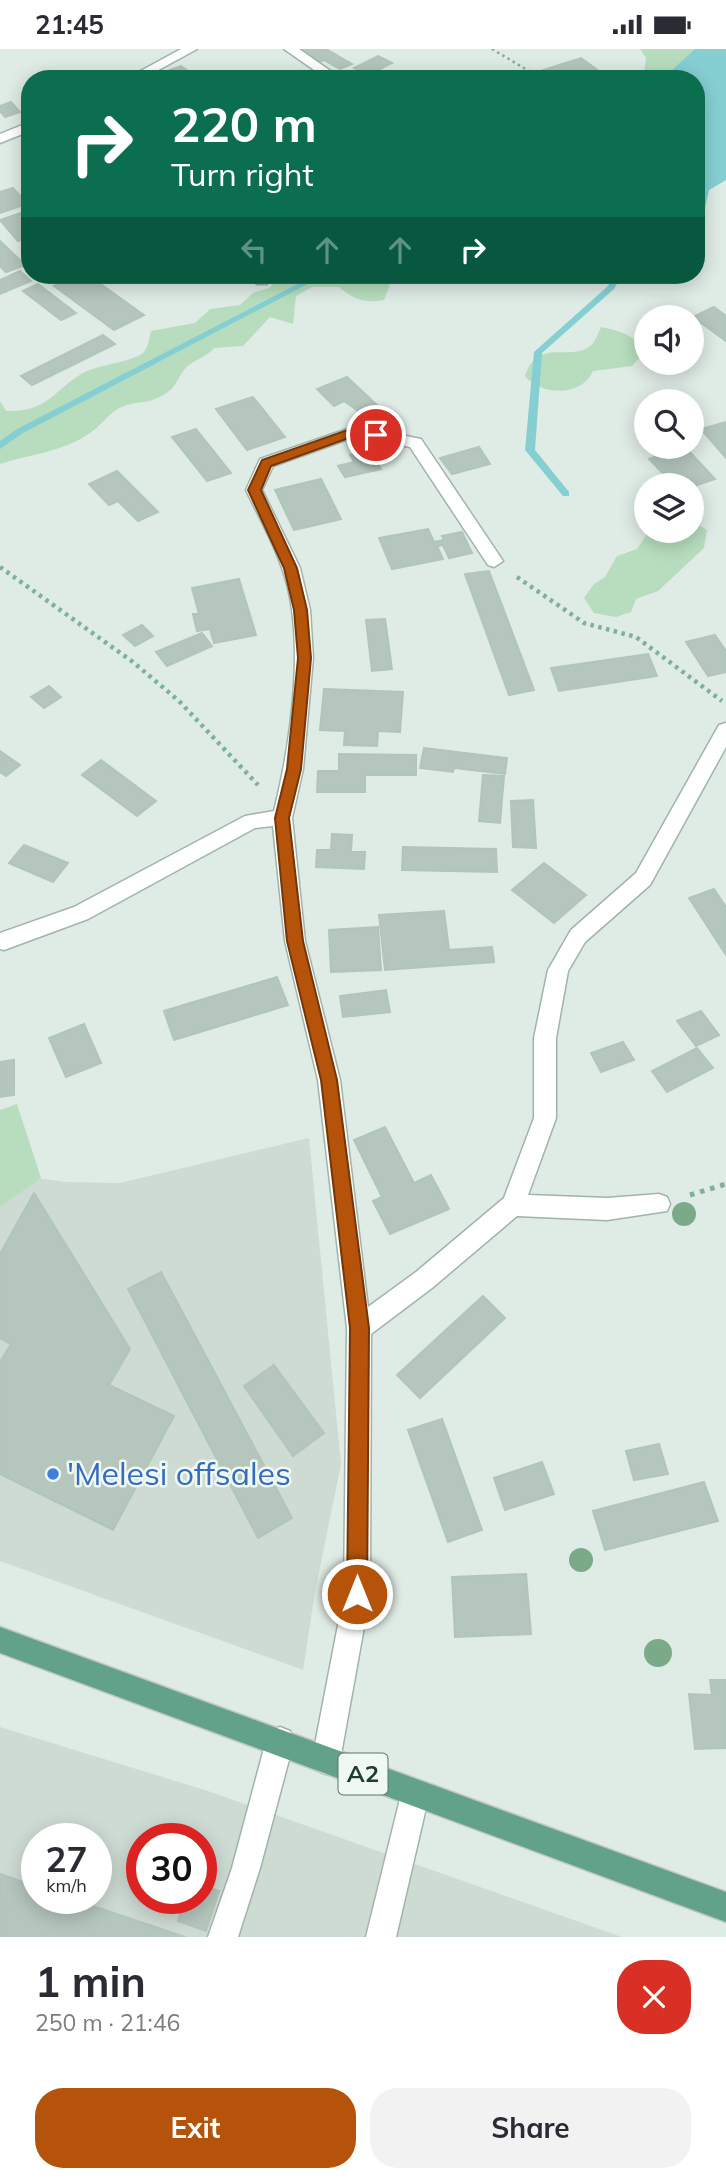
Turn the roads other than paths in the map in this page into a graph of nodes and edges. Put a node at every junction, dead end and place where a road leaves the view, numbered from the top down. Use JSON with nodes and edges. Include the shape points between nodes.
{"nodes":[{"id":1,"x":191,"y":49,"type":"edge"},
{"id":2,"x":290,"y":49,"type":"edge"},
{"id":3,"x":150,"y":70,"type":"edge"},
{"id":4,"x":322,"y":70,"type":"edge"},
{"id":5,"x":21,"y":130,"type":"edge"},
{"id":6,"x":0,"y":139,"type":"edge"},
{"id":7,"x":495,"y":561,"type":"road end"},
{"id":8,"x":726,"y":730,"type":"edge"},
{"id":9,"x":284,"y":808,"type":"junction"},
{"id":10,"x":0,"y":941,"type":"edge"},
{"id":11,"x":659,"y":1204,"type":"dead end"},
{"id":12,"x":513,"y":1205,"type":"junction"},
{"id":13,"x":359,"y":1328,"type":"junction"},
{"id":14,"x":0,"y":1640,"type":"edge"},
{"id":15,"x":280,"y":1741,"type":"junction"},
{"id":16,"x":326,"y":1760,"type":"junction"},
{"id":17,"x":415,"y":1795,"type":"junction"},
{"id":18,"x":726,"y":1907,"type":"edge"},
{"id":19,"x":223,"y":1937,"type":"edge"},
{"id":20,"x":381,"y":1937,"type":"edge"}],
"edges":[{"from":1,"to":3,"type":"street"},
{"from":2,"to":4,"type":"street"},
{"from":5,"to":6,"type":"street"},
{"from":7,"to":9,"type":"street","via":[[415,443],[356,431],[266,463],[254,490],[291,568],[301,610],[304,658],[294,769]]},
{"from":8,"to":12,"type":"street","via":[[643,879],[578,936],[558,970],[545,1038],[545,1118]]},
{"from":9,"to":10,"type":"street","via":[[81,913]]},
{"from":9,"to":13,"type":"street","via":[[295,941],[329,1080]]},
{"from":11,"to":12,"type":"street","via":[[607,1209]]},
{"from":12,"to":13,"type":"street"},
{"from":13,"to":16,"type":"street","via":[[357,1594]]},
{"from":14,"to":15,"type":"main road","number":"A2"},
{"from":15,"to":16,"type":"main road","number":"A2"},
{"from":15,"to":19,"type":"street"},
{"from":16,"to":17,"type":"main road","number":"A2"},
{"from":17,"to":18,"type":"main road","number":"A2"},
{"from":17,"to":20,"type":"street"}]}
